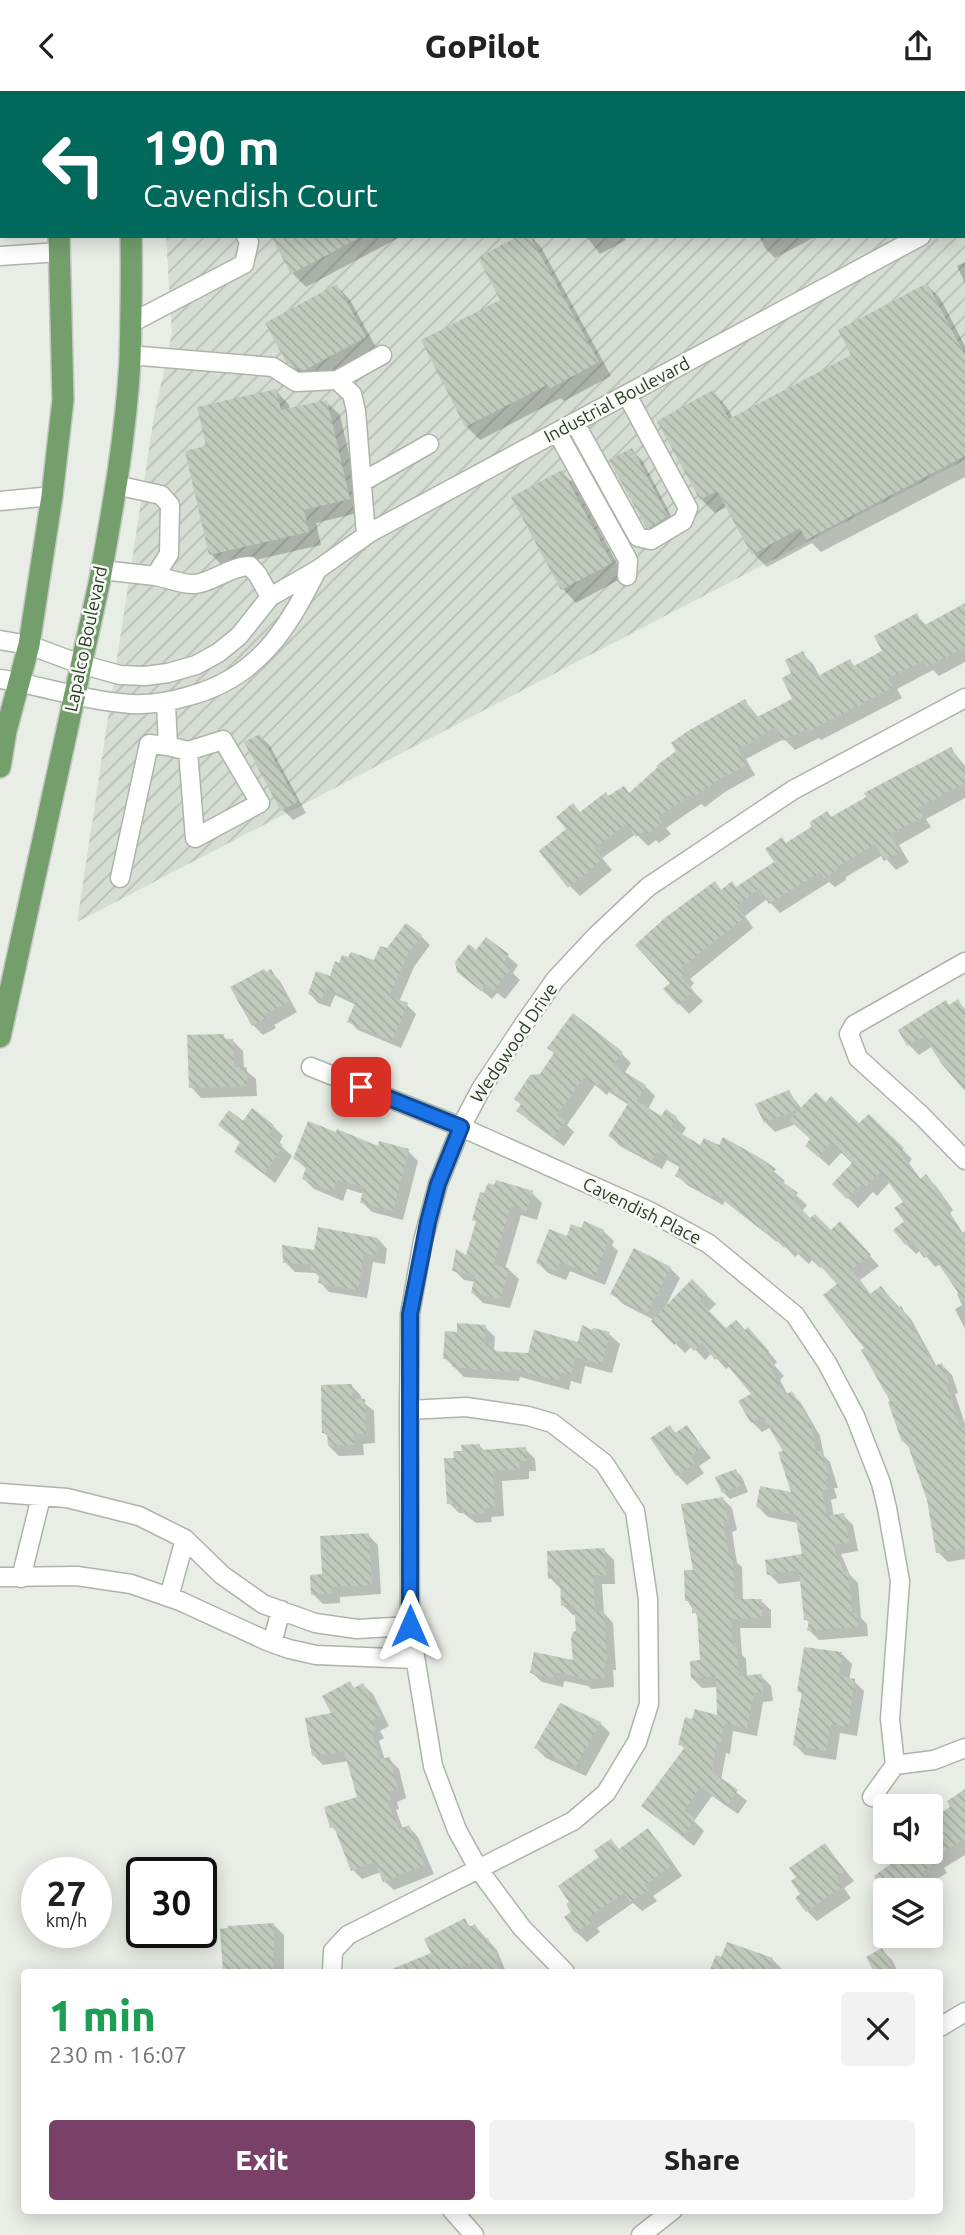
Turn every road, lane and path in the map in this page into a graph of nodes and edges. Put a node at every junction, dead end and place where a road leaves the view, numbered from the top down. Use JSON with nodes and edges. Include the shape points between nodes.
{"nodes":[{"id":1,"x":120,"y":238,"type":"edge"},
{"id":2,"x":131,"y":238,"type":"edge"},
{"id":3,"x":247,"y":238,"type":"edge"},
{"id":4,"x":917,"y":238,"type":"edge"},
{"id":5,"x":59,"y":244,"type":"edge"},
{"id":6,"x":0,"y":255,"type":"edge"},
{"id":7,"x":131,"y":258,"type":"junction"},
{"id":8,"x":131,"y":323,"type":"junction"},
{"id":9,"x":130,"y":355,"type":"junction"},
{"id":10,"x":382,"y":355,"type":"dead end"},
{"id":11,"x":337,"y":380,"type":"junction"},
{"id":12,"x":627,"y":395,"type":"junction"},
{"id":13,"x":575,"y":423,"type":"junction"},
{"id":14,"x":557,"y":432,"type":"junction"},
{"id":15,"x":429,"y":444,"type":"dead end"},
{"id":16,"x":362,"y":482,"type":"junction"},
{"id":17,"x":116,"y":485,"type":"junction"},
{"id":18,"x":52,"y":496,"type":"junction"},
{"id":19,"x":0,"y":501,"type":"edge"},
{"id":20,"x":366,"y":535,"type":"junction"},
{"id":21,"x":102,"y":570,"type":"junction"},
{"id":22,"x":317,"y":570,"type":"junction"},
{"id":23,"x":155,"y":576,"type":"junction"},
{"id":24,"x":627,"y":576,"type":"dead end"},
{"id":25,"x":270,"y":597,"type":"junction"},
{"id":26,"x":0,"y":639,"type":"edge"},
{"id":27,"x":29,"y":645,"type":"junction"},
{"id":28,"x":80,"y":664,"type":"junction"},
{"id":29,"x":10,"y":681,"type":"edge"},
{"id":30,"x":74,"y":694,"type":"junction"},
{"id":31,"x":964,"y":702,"type":"edge"},
{"id":32,"x":166,"y":704,"type":"junction"},
{"id":33,"x":3,"y":730,"type":"edge"},
{"id":34,"x":168,"y":746,"type":"junction"},
{"id":35,"x":188,"y":751,"type":"junction"},
{"id":36,"x":0,"y":767,"type":"edge"},
{"id":37,"x":120,"y":878,"type":"dead end"},
{"id":38,"x":965,"y":962,"type":"edge"},
{"id":39,"x":0,"y":1037,"type":"edge"},
{"id":40,"x":311,"y":1067,"type":"dead end"},
{"id":41,"x":461,"y":1127,"type":"junction"},
{"id":42,"x":965,"y":1160,"type":"edge"},
{"id":43,"x":409,"y":1410,"type":"junction"},
{"id":44,"x":0,"y":1493,"type":"edge"},
{"id":45,"x":41,"y":1497,"type":"junction"},
{"id":46,"x":184,"y":1539,"type":"junction"},
{"id":47,"x":0,"y":1577,"type":"edge"},
{"id":48,"x":22,"y":1578,"type":"junction"},
{"id":49,"x":169,"y":1597,"type":"junction"},
{"id":50,"x":281,"y":1610,"type":"junction"},
{"id":51,"x":410,"y":1626,"type":"junction"},
{"id":52,"x":272,"y":1643,"type":"junction"},
{"id":53,"x":415,"y":1659,"type":"junction"},
{"id":54,"x":965,"y":1748,"type":"edge"},
{"id":55,"x":895,"y":1765,"type":"junction"},
{"id":56,"x":872,"y":1797,"type":"dead end"},
{"id":57,"x":479,"y":1870,"type":"junction"},
{"id":58,"x":332,"y":1969,"type":"edge"},
{"id":59,"x":562,"y":1969,"type":"edge"},
{"id":60,"x":965,"y":2012,"type":"edge"},
{"id":61,"x":943,"y":2025,"type":"edge"},
{"id":62,"x":456,"y":2214,"type":"edge"},
{"id":63,"x":668,"y":2214,"type":"edge"},
{"id":64,"x":474,"y":2235,"type":"edge"},
{"id":65,"x":641,"y":2235,"type":"edge"}],
"edges":[{"from":1,"to":7,"type":"main road"},
{"from":2,"to":7,"type":"main road","name":"Lapalco Boulevard"},
{"from":3,"to":8,"type":"street","via":[[244,264]]},
{"from":4,"to":12,"type":"street","name":"Industrial Boulevard"},
{"from":5,"to":6,"type":"street"},
{"from":5,"to":18,"type":"main road","via":[[62,400]]},
{"from":7,"to":8,"type":"main road","name":"Lapalco Boulevard"},
{"from":8,"to":9,"type":"main road","name":"Lapalco Boulevard"},
{"from":9,"to":11,"type":"street","via":[[273,367],[296,382]]},
{"from":9,"to":17,"type":"main road","name":"Lapalco Boulevard"},
{"from":10,"to":11,"type":"street"},
{"from":11,"to":16,"type":"street","via":[[352,394]]},
{"from":12,"to":13,"type":"street","name":"Industrial Boulevard"},
{"from":12,"to":13,"type":"street","via":[[688,508],[683,521],[651,540],[638,537]]},
{"from":13,"to":14,"type":"street","name":"Industrial Boulevard"},
{"from":14,"to":20,"type":"street","name":"Industrial Boulevard"},
{"from":14,"to":24,"type":"street","via":[[628,559]]},
{"from":15,"to":16,"type":"street"},
{"from":16,"to":20,"type":"street"},
{"from":17,"to":21,"type":"main road","name":"Lapalco Boulevard"},
{"from":17,"to":23,"type":"street","via":[[161,495],[170,505],[169,554]]},
{"from":18,"to":19,"type":"street"},
{"from":18,"to":27,"type":"main road"},
{"from":20,"to":22,"type":"street","name":"Industrial Boulevard"},
{"from":21,"to":23,"type":"street"},
{"from":21,"to":28,"type":"main road","name":"Lapalco Boulevard"},
{"from":22,"to":25,"type":"street","name":"Industrial Boulevard"},
{"from":22,"to":32,"type":"street","name":"Industrial Boulevard","via":[[297,610],[254,663],[227,683]]},
{"from":23,"to":25,"type":"street","via":[[191,585],[250,566]]},
{"from":25,"to":28,"type":"street","name":"Industrial Boulevard","via":[[239,636],[196,665],[145,676],[120,675]]},
{"from":26,"to":27,"type":"street","name":"Industrial Boulevard"},
{"from":27,"to":28,"type":"street","name":"Industrial Boulevard"},
{"from":27,"to":29,"type":"main road"},
{"from":28,"to":30,"type":"main road","name":"Lapalco Boulevard"},
{"from":29,"to":30,"type":"street","name":"Industrial Boulevard"},
{"from":29,"to":33,"type":"main road"},
{"from":30,"to":32,"type":"street","name":"Industrial Boulevard","via":[[131,704]]},
{"from":30,"to":39,"type":"main road","name":"Lapalco Boulevard"},
{"from":31,"to":41,"type":"street","name":"Wedgwood Drive","via":[[793,790],[648,887],[555,980],[481,1089]]},
{"from":32,"to":34,"type":"street"},
{"from":33,"to":36,"type":"main road"},
{"from":34,"to":35,"type":"street"},
{"from":34,"to":37,"type":"street","via":[[149,744]]},
{"from":35,"to":35,"type":"street","via":[[223,740],[260,803],[195,838]]},
{"from":38,"to":42,"type":"street","via":[[854,1024],[849,1034],[858,1058]]},
{"from":40,"to":41,"type":"street","name":"Cavendish Place"},
{"from":41,"to":43,"type":"street","name":"Wedgwood Drive","via":[[438,1184],[423,1241],[410,1314]]},
{"from":41,"to":55,"type":"street","name":"Cavendish Place","via":[[649,1211],[709,1244],[794,1315],[827,1363],[855,1416],[881,1483],[900,1581],[890,1719]]},
{"from":43,"to":51,"type":"street","name":"Wedgwood Drive"},
{"from":43,"to":57,"type":"street","via":[[466,1408],[552,1423],[604,1463],[635,1511],[637,1524],[648,1599],[649,1704],[637,1742],[606,1793],[573,1821]]},
{"from":44,"to":45,"type":"street"},
{"from":45,"to":46,"type":"street","via":[[67,1497],[139,1515]]},
{"from":45,"to":48,"type":"street"},
{"from":46,"to":49,"type":"street"},
{"from":46,"to":50,"type":"street","via":[[222,1575],[263,1604]]},
{"from":47,"to":48,"type":"street"},
{"from":48,"to":49,"type":"street","via":[[77,1576],[131,1584]]},
{"from":49,"to":52,"type":"street"},
{"from":50,"to":51,"type":"street","via":[[315,1623],[357,1629]]},
{"from":50,"to":52,"type":"street"},
{"from":51,"to":53,"type":"street","name":"Wedgwood Drive"},
{"from":52,"to":53,"type":"street","via":[[316,1655]]},
{"from":53,"to":57,"type":"street","name":"Wedgwood Drive","via":[[433,1766],[457,1830]]},
{"from":54,"to":55,"type":"street","via":[[934,1760]]},
{"from":55,"to":56,"type":"street"},
{"from":57,"to":58,"type":"street","via":[[348,1935],[333,1951]]},
{"from":57,"to":59,"type":"street","name":"Wedgwood Drive","via":[[523,1928]]},
{"from":60,"to":61,"type":"street"},
{"from":62,"to":64,"type":"street"},
{"from":63,"to":65,"type":"street"}]}
